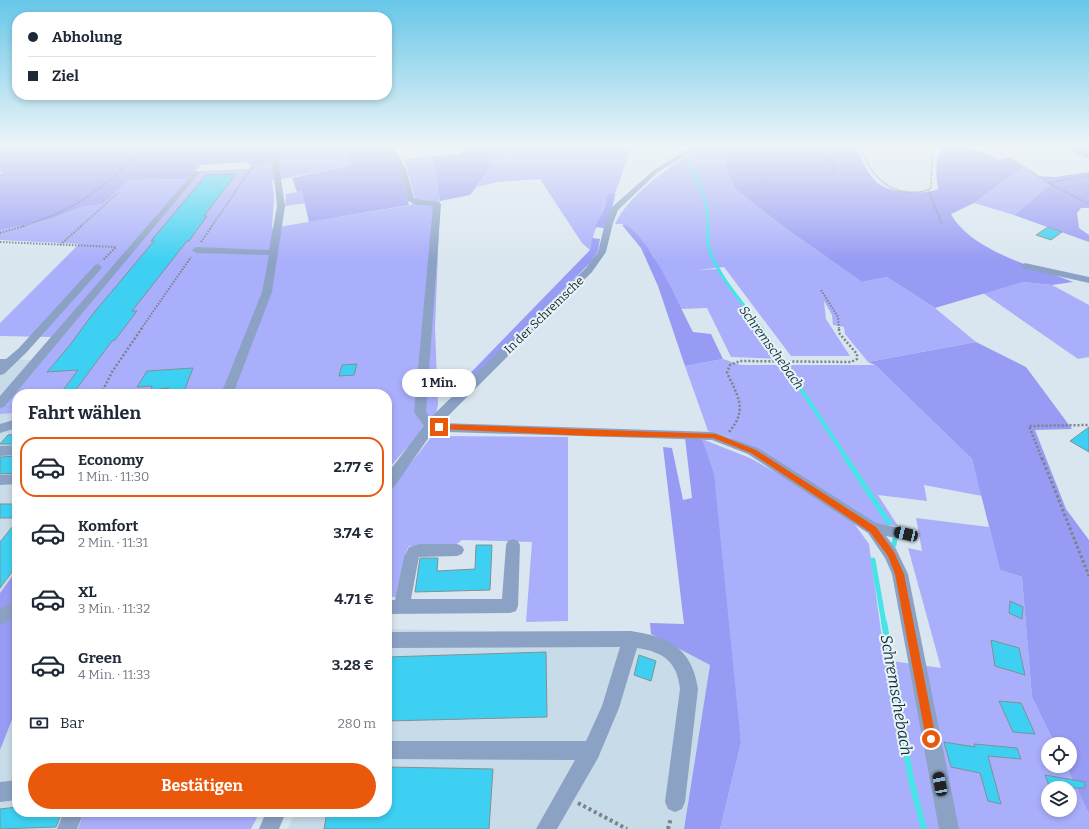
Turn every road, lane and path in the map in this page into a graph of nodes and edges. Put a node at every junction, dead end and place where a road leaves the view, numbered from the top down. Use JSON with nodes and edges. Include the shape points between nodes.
{"nodes":[{"id":1,"x":106,"y":184,"type":"edge"},
{"id":2,"x":187,"y":184,"type":"edge"},
{"id":3,"x":241,"y":184,"type":"edge"},
{"id":4,"x":278,"y":184,"type":"edge"},
{"id":5,"x":407,"y":184,"type":"edge"},
{"id":6,"x":642,"y":184,"type":"edge"},
{"id":7,"x":882,"y":184,"type":"edge"},
{"id":8,"x":931,"y":184,"type":"edge"},
{"id":9,"x":1049,"y":184,"type":"edge"},
{"id":10,"x":928,"y":190,"type":"junction"},
{"id":11,"x":119,"y":192,"type":"dead end"},
{"id":12,"x":1089,"y":204,"type":"edge"},
{"id":13,"x":942,"y":224,"type":"dead end"},
{"id":14,"x":0,"y":233,"type":"edge"},
{"id":15,"x":0,"y":242,"type":"edge"},
{"id":16,"x":60,"y":245,"type":"junction"},
{"id":17,"x":196,"y":250,"type":"junction"},
{"id":18,"x":273,"y":253,"type":"junction"},
{"id":19,"x":1025,"y":266,"type":"dead end"},
{"id":20,"x":98,"y":267,"type":"joint"},
{"id":21,"x":1089,"y":280,"type":"edge"},
{"id":22,"x":821,"y":290,"type":"dead end"},
{"id":23,"x":5,"y":362,"type":"edge"},
{"id":24,"x":0,"y":371,"type":"edge"},
{"id":25,"x":13,"y":389,"type":"edge"},
{"id":26,"x":104,"y":389,"type":"edge"},
{"id":27,"x":229,"y":389,"type":"edge"},
{"id":28,"x":12,"y":390,"type":"edge"},
{"id":29,"x":0,"y":404,"type":"edge"},
{"id":30,"x":12,"y":424,"type":"edge"},
{"id":31,"x":431,"y":425,"type":"junction"},
{"id":32,"x":1089,"y":425,"type":"edge"},
{"id":33,"x":0,"y":428,"type":"edge"},
{"id":34,"x":713,"y":436,"type":"junction"},
{"id":35,"x":12,"y":450,"type":"edge"},
{"id":36,"x":0,"y":451,"type":"edge"},
{"id":37,"x":392,"y":477,"type":"edge"},
{"id":38,"x":12,"y":479,"type":"edge"},
{"id":39,"x":0,"y":480,"type":"edge"},
{"id":40,"x":873,"y":529,"type":"junction"},
{"id":41,"x":906,"y":534,"type":"dead end"},
{"id":42,"x":513,"y":545,"type":"dead end"},
{"id":43,"x":458,"y":550,"type":"dead end"},
{"id":44,"x":1089,"y":576,"type":"edge"},
{"id":45,"x":394,"y":607,"type":"edge"},
{"id":46,"x":12,"y":611,"type":"edge"},
{"id":47,"x":0,"y":618,"type":"edge"},
{"id":48,"x":631,"y":639,"type":"junction"},
{"id":49,"x":392,"y":640,"type":"edge"},
{"id":50,"x":392,"y":750,"type":"edge"},
{"id":51,"x":590,"y":751,"type":"junction"},
{"id":52,"x":12,"y":791,"type":"edge"},
{"id":53,"x":0,"y":792,"type":"edge"},
{"id":54,"x":566,"y":796,"type":"junction"},
{"id":55,"x":675,"y":802,"type":"dead end"},
{"id":56,"x":72,"y":817,"type":"edge"},
{"id":57,"x":274,"y":817,"type":"edge"},
{"id":58,"x":67,"y":829,"type":"edge"},
{"id":59,"x":269,"y":829,"type":"edge"},
{"id":60,"x":546,"y":829,"type":"edge"},
{"id":61,"x":627,"y":829,"type":"edge"},
{"id":62,"x":949,"y":829,"type":"edge"}],
"edges":[{"from":1,"to":14,"type":"path","via":[[85,199],[50,217]]},
{"from":2,"to":25,"type":"street"},
{"from":3,"to":17,"type":"path"},
{"from":4,"to":18,"type":"street","via":[[281,206]]},
{"from":5,"to":31,"type":"street","via":[[411,199],[418,203],[437,204],[420,412],[423,420]]},
{"from":6,"to":31,"type":"street","name":"In der Schremsche","via":[[615,209],[602,252],[589,270]]},
{"from":7,"to":10,"type":"path","via":[[906,191]]},
{"from":8,"to":10,"type":"path"},
{"from":9,"to":12,"type":"path"},
{"from":10,"to":13,"type":"path"},
{"from":11,"to":16,"type":"path"},
{"from":15,"to":16,"type":"path"},
{"from":16,"to":20,"type":"path","via":[[116,246]]},
{"from":17,"to":18,"type":"street"},
{"from":17,"to":26,"type":"path","via":[[112,372]]},
{"from":18,"to":27,"type":"street","via":[[267,292]]},
{"from":19,"to":21,"type":"street"},
{"from":20,"to":23,"type":"street","via":[[27,346]]},
{"from":22,"to":34,"type":"path","via":[[838,317],[839,333],[857,354],[858,359],[851,362],[740,361],[730,365],[727,374],[741,405],[741,414],[728,433]]},
{"from":23,"to":24,"type":"street"},
{"from":28,"to":29,"type":"street"},
{"from":30,"to":33,"type":"street"},
{"from":31,"to":34,"type":"street","via":[[448,428]]},
{"from":31,"to":37,"type":"street","name":"In der Schremsche"},
{"from":32,"to":44,"type":"path","via":[[1029,426]]},
{"from":34,"to":40,"type":"street","via":[[753,451]]},
{"from":35,"to":36,"type":"street"},
{"from":38,"to":39,"type":"street"},
{"from":40,"to":41,"type":"street"},
{"from":40,"to":62,"type":"street","via":[[891,554],[900,574]]},
{"from":42,"to":45,"type":"street","via":[[510,606]]},
{"from":43,"to":45,"type":"street","via":[[414,552]]},
{"from":46,"to":47,"type":"street"},
{"from":48,"to":49,"type":"street"},
{"from":48,"to":51,"type":"street","via":[[610,708]]},
{"from":48,"to":55,"type":"street","via":[[651,641],[670,650],[684,665],[689,678],[685,737]]},
{"from":50,"to":51,"type":"street"},
{"from":51,"to":54,"type":"street"},
{"from":52,"to":53,"type":"street"},
{"from":54,"to":60,"type":"street"},
{"from":54,"to":61,"type":"path"},
{"from":56,"to":58,"type":"street"},
{"from":57,"to":59,"type":"street"}]}
